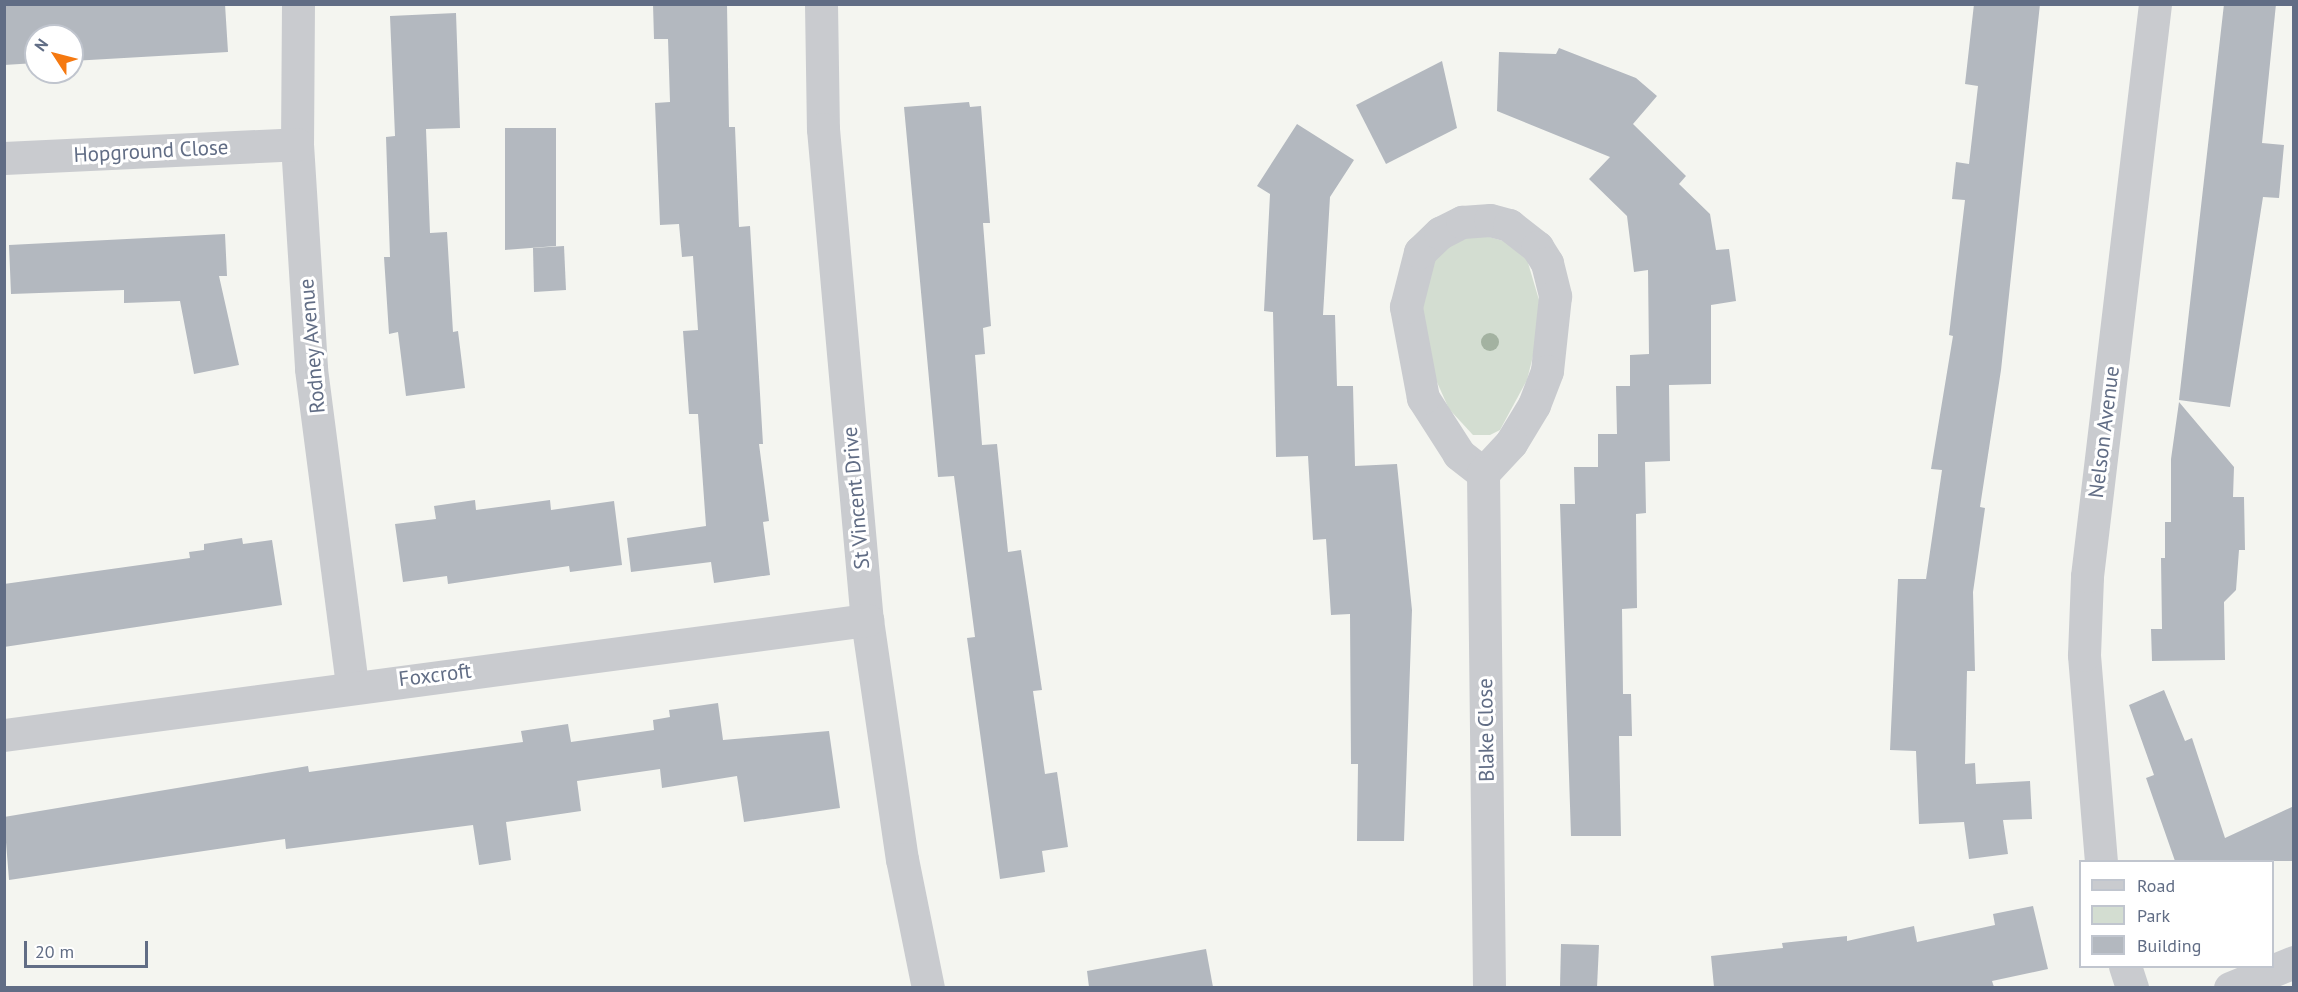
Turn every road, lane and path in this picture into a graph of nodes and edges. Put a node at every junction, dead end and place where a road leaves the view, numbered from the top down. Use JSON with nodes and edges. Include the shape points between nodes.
{"nodes":[{"id":1,"x":298,"y":4,"type":"edge"},
{"id":2,"x":821,"y":4,"type":"edge"},
{"id":3,"x":2155,"y":4,"type":"edge"},
{"id":4,"x":297,"y":144,"type":"junction"},
{"id":5,"x":4,"y":158,"type":"edge"},
{"id":6,"x":1484,"y":473,"type":"junction"},
{"id":7,"x":867,"y":620,"type":"junction"},
{"id":8,"x":352,"y":686,"type":"junction"},
{"id":9,"x":4,"y":735,"type":"edge"},
{"id":10,"x":2101,"y":860,"type":"edge"},
{"id":11,"x":2294,"y":962,"type":"edge"},
{"id":12,"x":2126,"y":968,"type":"edge"},
{"id":13,"x":928,"y":987,"type":"edge"},
{"id":14,"x":1488,"y":987,"type":"edge"},
{"id":15,"x":2132,"y":987,"type":"edge"},
{"id":16,"x":2230,"y":987,"type":"edge"}],
"edges":[{"from":1,"to":4,"type":"street","name":"Rodney Avenue"},
{"from":2,"to":7,"type":"street","name":"St Vincent Drive","via":[[824,129]]},
{"from":3,"to":10,"type":"street","name":"Nelson Avenue","via":[[2087,576],[2085,676]]},
{"from":4,"to":5,"type":"street","name":"Hopground Close"},
{"from":4,"to":8,"type":"street","name":"Rodney Avenue","via":[[311,369]]},
{"from":6,"to":6,"type":"street","via":[[1459,454],[1423,398],[1406,307],[1420,252],[1440,233],[1462,222],[1490,220],[1509,225],[1537,247],[1547,263],[1555,296],[1547,370],[1534,405],[1511,443]]},
{"from":6,"to":14,"type":"street","name":"Blake Close"},
{"from":7,"to":8,"type":"street","name":"Foxcroft"},
{"from":7,"to":13,"type":"street","name":"St Vincent Drive","via":[[902,859]]},
{"from":8,"to":9,"type":"street","name":"Foxcroft"},
{"from":11,"to":16,"type":"street"},
{"from":12,"to":15,"type":"street"}]}
